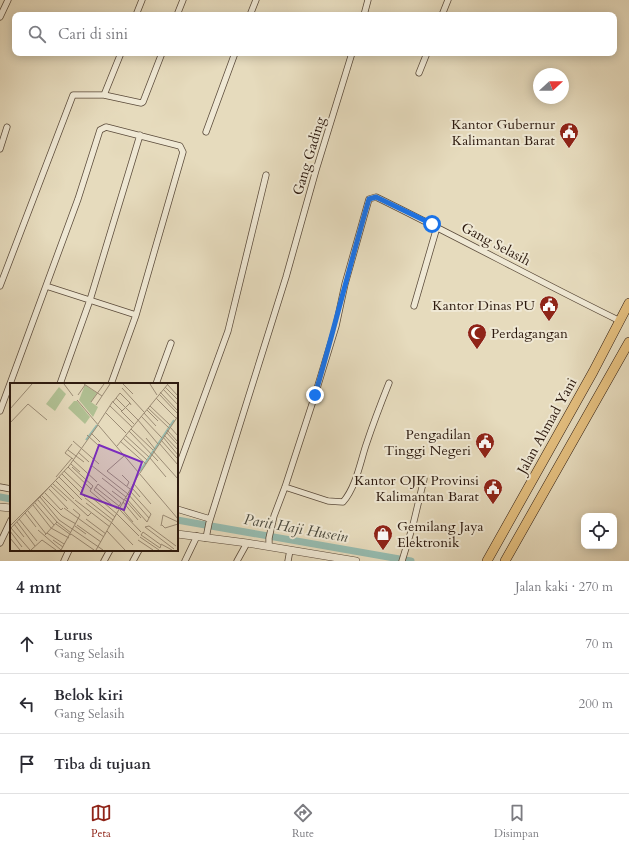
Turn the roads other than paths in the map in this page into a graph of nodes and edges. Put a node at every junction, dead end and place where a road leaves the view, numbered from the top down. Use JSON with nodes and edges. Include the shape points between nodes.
{"nodes":[{"id":1,"x":8,"y":0,"type":"edge"},
{"id":2,"x":142,"y":0,"type":"edge"},
{"id":3,"x":183,"y":0,"type":"edge"},
{"id":4,"x":256,"y":0,"type":"edge"},
{"id":5,"x":368,"y":0,"type":"edge"},
{"id":6,"x":448,"y":0,"type":"edge"},
{"id":7,"x":137,"y":12,"type":"edge"},
{"id":8,"x":178,"y":12,"type":"edge"},
{"id":9,"x":251,"y":12,"type":"edge"},
{"id":10,"x":365,"y":12,"type":"edge"},
{"id":11,"x":443,"y":12,"type":"edge"},
{"id":12,"x":0,"y":17,"type":"edge"},
{"id":13,"x":120,"y":56,"type":"edge"},
{"id":14,"x":161,"y":56,"type":"edge"},
{"id":15,"x":235,"y":56,"type":"edge"},
{"id":16,"x":351,"y":56,"type":"edge"},
{"id":17,"x":426,"y":56,"type":"edge"},
{"id":18,"x":419,"y":73,"type":"dead end"},
{"id":19,"x":104,"y":95,"type":"junction"},
{"id":20,"x":7,"y":127,"type":"dead end"},
{"id":21,"x":206,"y":132,"type":"dead end"},
{"id":22,"x":140,"y":135,"type":"junction"},
{"id":23,"x":0,"y":149,"type":"edge"},
{"id":24,"x":266,"y":175,"type":"dead end"},
{"id":25,"x":437,"y":227,"type":"junction"},
{"id":26,"x":0,"y":286,"type":"edge"},
{"id":27,"x":46,"y":286,"type":"junction"},
{"id":28,"x":90,"y":300,"type":"junction"},
{"id":29,"x":629,"y":303,"type":"edge"},
{"id":30,"x":414,"y":306,"type":"dead end"},
{"id":31,"x":136,"y":314,"type":"junction"},
{"id":32,"x":620,"y":321,"type":"junction"},
{"id":33,"x":629,"y":342,"type":"edge"},
{"id":34,"x":171,"y":343,"type":"dead end"},
{"id":35,"x":593,"y":372,"type":"junction"},
{"id":36,"x":608,"y":380,"type":"junction"},
{"id":37,"x":10,"y":383,"type":"edge"},
{"id":38,"x":60,"y":383,"type":"edge"},
{"id":39,"x":111,"y":383,"type":"edge"},
{"id":40,"x":156,"y":383,"type":"edge"},
{"id":41,"x":389,"y":383,"type":"dead end"},
{"id":42,"x":10,"y":384,"type":"edge"},
{"id":43,"x":0,"y":411,"type":"edge"},
{"id":44,"x":178,"y":468,"type":"edge"},
{"id":45,"x":424,"y":479,"type":"dead end"},
{"id":46,"x":0,"y":487,"type":"edge"},
{"id":47,"x":285,"y":487,"type":"junction"},
{"id":48,"x":10,"y":490,"type":"edge"},
{"id":49,"x":0,"y":507,"type":"edge"},
{"id":50,"x":10,"y":508,"type":"edge"},
{"id":51,"x":178,"y":509,"type":"edge"},
{"id":52,"x":210,"y":521,"type":"junction"},
{"id":53,"x":10,"y":522,"type":"edge"},
{"id":54,"x":178,"y":534,"type":"edge"},
{"id":55,"x":207,"y":535,"type":"junction"},
{"id":56,"x":197,"y":536,"type":"junction"},
{"id":57,"x":0,"y":543,"type":"edge"},
{"id":58,"x":247,"y":543,"type":"junction"},
{"id":59,"x":269,"y":543,"type":"junction"},
{"id":60,"x":290,"y":550,"type":"junction"},
{"id":61,"x":69,"y":551,"type":"edge"},
{"id":62,"x":109,"y":551,"type":"edge"},
{"id":63,"x":138,"y":551,"type":"edge"},
{"id":64,"x":402,"y":558,"type":"edge"},
{"id":65,"x":339,"y":560,"type":"edge"},
{"id":66,"x":64,"y":561,"type":"edge"},
{"id":67,"x":104,"y":561,"type":"edge"},
{"id":68,"x":133,"y":561,"type":"edge"},
{"id":69,"x":185,"y":561,"type":"edge"},
{"id":70,"x":237,"y":561,"type":"edge"},
{"id":71,"x":288,"y":561,"type":"edge"},
{"id":72,"x":356,"y":561,"type":"edge"},
{"id":73,"x":487,"y":561,"type":"edge"},
{"id":74,"x":505,"y":561,"type":"edge"}],
"edges":[{"from":1,"to":12,"type":"street"},
{"from":2,"to":7,"type":"street"},
{"from":3,"to":8,"type":"street"},
{"from":4,"to":9,"type":"street"},
{"from":5,"to":10,"type":"street"},
{"from":6,"to":11,"type":"street"},
{"from":13,"to":19,"type":"street"},
{"from":14,"to":19,"type":"street","via":[[143,102]]},
{"from":15,"to":21,"type":"street"},
{"from":16,"to":52,"type":"street","name":"Gang Gading"},
{"from":17,"to":18,"type":"street"},
{"from":19,"to":26,"type":"street","via":[[75,94],[72,97]]},
{"from":20,"to":23,"type":"street"},
{"from":22,"to":27,"type":"street","via":[[106,127],[100,130]]},
{"from":22,"to":28,"type":"street"},
{"from":22,"to":31,"type":"street","via":[[180,146],[183,152]]},
{"from":24,"to":44,"type":"street","via":[[228,331]]},
{"from":25,"to":30,"type":"street"},
{"from":25,"to":32,"type":"street","name":"Gang Selasih"},
{"from":25,"to":47,"type":"street","name":"Gang Selasih","via":[[376,197],[369,199],[336,326]]},
{"from":27,"to":28,"type":"street"},
{"from":27,"to":37,"type":"street"},
{"from":28,"to":31,"type":"street"},
{"from":28,"to":38,"type":"street"},
{"from":29,"to":32,"type":"highway","name":"Jalan Ahmad Yani"},
{"from":31,"to":39,"type":"street"},
{"from":32,"to":35,"type":"highway","name":"Jalan Ahmad Yani"},
{"from":33,"to":36,"type":"highway","name":"Jalan Ahmad Yani"},
{"from":34,"to":40,"type":"street"},
{"from":35,"to":36,"type":"highway"},
{"from":35,"to":73,"type":"highway","name":"Jalan Ahmad Yani"},
{"from":36,"to":74,"type":"highway","name":"Jalan Ahmad Yani"},
{"from":41,"to":47,"type":"street","via":[[352,487],[343,502],[328,501]]},
{"from":42,"to":43,"type":"street"},
{"from":45,"to":64,"type":"street","via":[[414,525]]},
{"from":46,"to":48,"type":"street"},
{"from":47,"to":59,"type":"street","name":"Gang Selasih","via":[[274,516]]},
{"from":49,"to":50,"type":"street"},
{"from":51,"to":52,"type":"street"},
{"from":52,"to":55,"type":"street","name":"Gang Gading"},
{"from":53,"to":57,"type":"street"},
{"from":54,"to":56,"type":"street"},
{"from":55,"to":56,"type":"street"},
{"from":55,"to":58,"type":"street"},
{"from":56,"to":69,"type":"street"},
{"from":58,"to":59,"type":"street"},
{"from":58,"to":70,"type":"street"},
{"from":59,"to":60,"type":"street"},
{"from":60,"to":65,"type":"street"},
{"from":60,"to":71,"type":"street"},
{"from":61,"to":66,"type":"street"},
{"from":62,"to":67,"type":"street"},
{"from":63,"to":68,"type":"street"},
{"from":65,"to":72,"type":"street"}]}
